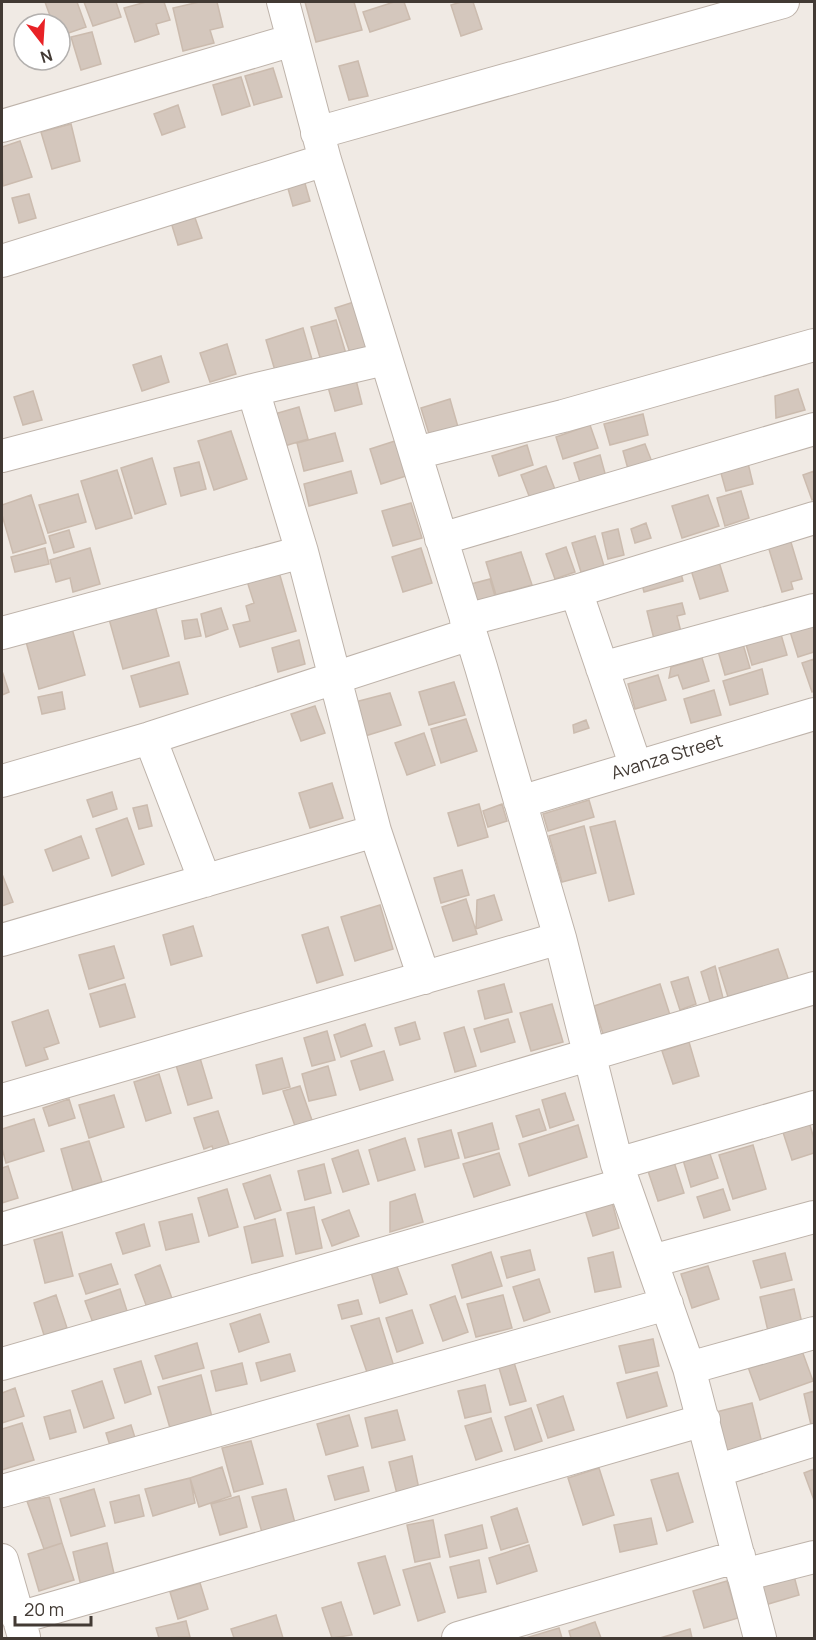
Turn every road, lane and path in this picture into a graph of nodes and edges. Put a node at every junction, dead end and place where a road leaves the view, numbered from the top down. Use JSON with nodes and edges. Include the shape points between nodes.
{"nodes":[{"id":1,"x":283,"y":2,"type":"edge"},
{"id":2,"x":783,"y":2,"type":"edge"},
{"id":3,"x":293,"y":40,"type":"junction"},
{"id":4,"x":2,"y":126,"type":"edge"},
{"id":5,"x":321,"y":146,"type":"junction"},
{"id":6,"x":2,"y":261,"type":"edge"},
{"id":7,"x":814,"y":345,"type":"edge"},
{"id":8,"x":385,"y":359,"type":"junction"},
{"id":9,"x":253,"y":390,"type":"junction"},
{"id":10,"x":814,"y":429,"type":"edge"},
{"id":11,"x":416,"y":453,"type":"junction"},
{"id":12,"x":2,"y":456,"type":"edge"},
{"id":13,"x":814,"y":518,"type":"edge"},
{"id":14,"x":441,"y":539,"type":"junction"},
{"id":15,"x":302,"y":552,"type":"junction"},
{"id":16,"x":576,"y":591,"type":"junction"},
{"id":17,"x":814,"y":610,"type":"edge"},
{"id":18,"x":468,"y":627,"type":"junction"},
{"id":19,"x":2,"y":633,"type":"edge"},
{"id":20,"x":602,"y":668,"type":"junction"},
{"id":21,"x":335,"y":678,"type":"junction"},
{"id":22,"x":814,"y":714,"type":"edge"},
{"id":23,"x":150,"y":738,"type":"junction"},
{"id":24,"x":636,"y":766,"type":"junction"},
{"id":25,"x":2,"y":781,"type":"edge"},
{"id":26,"x":520,"y":802,"type":"junction"},
{"id":27,"x":375,"y":831,"type":"junction"},
{"id":28,"x":205,"y":881,"type":"junction"},
{"id":29,"x":560,"y":938,"type":"junction"},
{"id":30,"x":2,"y":940,"type":"edge"},
{"id":31,"x":424,"y":978,"type":"junction"},
{"id":32,"x":814,"y":988,"type":"edge"},
{"id":33,"x":588,"y":1055,"type":"junction"},
{"id":34,"x":2,"y":1100,"type":"edge"},
{"id":35,"x":814,"y":1107,"type":"edge"},
{"id":36,"x":621,"y":1174,"type":"junction"},
{"id":37,"x":814,"y":1217,"type":"edge"},
{"id":38,"x":2,"y":1229,"type":"edge"},
{"id":39,"x":652,"y":1261,"type":"junction"},
{"id":40,"x":667,"y":1304,"type":"junction"},
{"id":41,"x":814,"y":1333,"type":"edge"},
{"id":42,"x":2,"y":1364,"type":"edge"},
{"id":43,"x":689,"y":1368,"type":"junction"},
{"id":44,"x":704,"y":1420,"type":"junction"},
{"id":45,"x":814,"y":1440,"type":"edge"},
{"id":46,"x":716,"y":1471,"type":"junction"},
{"id":47,"x":2,"y":1491,"type":"edge"},
{"id":48,"x":814,"y":1557,"type":"edge"},
{"id":49,"x":2,"y":1560,"type":"edge"},
{"id":50,"x":741,"y":1565,"type":"junction"},
{"id":51,"x":21,"y":1628,"type":"edge"},
{"id":52,"x":458,"y":1638,"type":"edge"},
{"id":53,"x":760,"y":1638,"type":"edge"}],
"edges":[{"from":1,"to":3,"type":"street"},
{"from":2,"to":5,"type":"street"},
{"from":3,"to":4,"type":"street"},
{"from":3,"to":5,"type":"street"},
{"from":5,"to":6,"type":"street"},
{"from":5,"to":8,"type":"street"},
{"from":7,"to":11,"type":"street"},
{"from":8,"to":9,"type":"street"},
{"from":8,"to":11,"type":"street"},
{"from":9,"to":12,"type":"street"},
{"from":9,"to":15,"type":"street"},
{"from":10,"to":14,"type":"street"},
{"from":11,"to":14,"type":"street"},
{"from":13,"to":16,"type":"street"},
{"from":14,"to":18,"type":"street"},
{"from":15,"to":19,"type":"street"},
{"from":15,"to":21,"type":"street"},
{"from":16,"to":18,"type":"street"},
{"from":16,"to":20,"type":"street"},
{"from":17,"to":20,"type":"street"},
{"from":18,"to":21,"type":"street"},
{"from":18,"to":26,"type":"street"},
{"from":20,"to":24,"type":"street"},
{"from":21,"to":23,"type":"street"},
{"from":21,"to":27,"type":"street"},
{"from":22,"to":24,"type":"street","name":"Avanza Street"},
{"from":23,"to":25,"type":"street"},
{"from":23,"to":28,"type":"street"},
{"from":24,"to":26,"type":"street","name":"Avanza Street"},
{"from":26,"to":29,"type":"street"},
{"from":27,"to":28,"type":"street"},
{"from":27,"to":31,"type":"street"},
{"from":28,"to":30,"type":"street"},
{"from":29,"to":31,"type":"street"},
{"from":29,"to":33,"type":"street"},
{"from":31,"to":34,"type":"street"},
{"from":32,"to":33,"type":"street"},
{"from":33,"to":36,"type":"street"},
{"from":33,"to":38,"type":"street"},
{"from":35,"to":36,"type":"street"},
{"from":36,"to":39,"type":"street"},
{"from":36,"to":42,"type":"street"},
{"from":37,"to":39,"type":"street"},
{"from":39,"to":40,"type":"street"},
{"from":40,"to":43,"type":"street"},
{"from":40,"to":47,"type":"street"},
{"from":41,"to":43,"type":"street"},
{"from":43,"to":44,"type":"street"},
{"from":44,"to":46,"type":"street"},
{"from":44,"to":51,"type":"street"},
{"from":45,"to":46,"type":"street"},
{"from":46,"to":50,"type":"street"},
{"from":48,"to":50,"type":"street"},
{"from":49,"to":51,"type":"street"},
{"from":50,"to":52,"type":"street"},
{"from":50,"to":53,"type":"street"}]}
